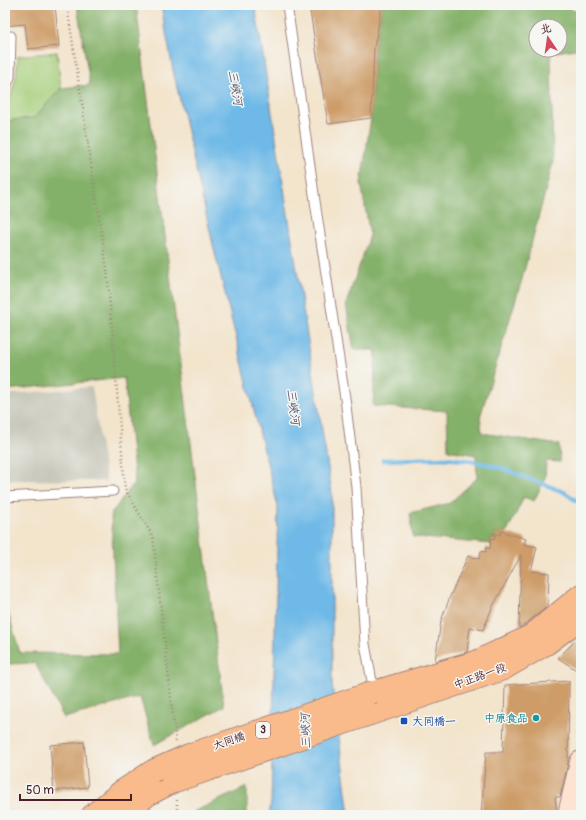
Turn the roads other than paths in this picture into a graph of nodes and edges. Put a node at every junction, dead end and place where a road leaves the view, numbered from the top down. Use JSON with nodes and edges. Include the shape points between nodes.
{"nodes":[{"id":1,"x":287,"y":5,"type":"edge"},
{"id":2,"x":12,"y":36,"type":"dead end"},
{"id":3,"x":5,"y":90,"type":"edge"},
{"id":4,"x":113,"y":491,"type":"dead end"},
{"id":5,"x":5,"y":497,"type":"edge"},
{"id":6,"x":581,"y":594,"type":"edge"},
{"id":7,"x":581,"y":618,"type":"edge"},
{"id":8,"x":374,"y":692,"type":"junction"},
{"id":9,"x":370,"y":714,"type":"joint"},
{"id":10,"x":581,"y":762,"type":"edge"},
{"id":11,"x":94,"y":815,"type":"edge"},
{"id":12,"x":121,"y":815,"type":"edge"},
{"id":13,"x":569,"y":815,"type":"edge"}],
"edges":[{"from":1,"to":8,"type":"lane","via":[[353,457],[365,644]]},
{"from":2,"to":3,"type":"lane","via":[[10,77]]},
{"from":4,"to":5,"type":"lane"},
{"from":6,"to":8,"type":"main road","name":"中正路一段","number":"3","via":[[531,636],[476,662]]},
{"from":7,"to":9,"type":"main road","name":"中正路一段","number":"3","via":[[546,644],[504,669]]},
{"from":8,"to":11,"type":"main road","name":"大同橋","number":"3","bridge":true,"via":[[189,755],[153,771],[121,792]]},
{"from":9,"to":12,"type":"main road","name":"大同橋","number":"3","bridge":true,"via":[[175,788],[149,794]]},
{"from":10,"to":13,"type":"street"}]}
